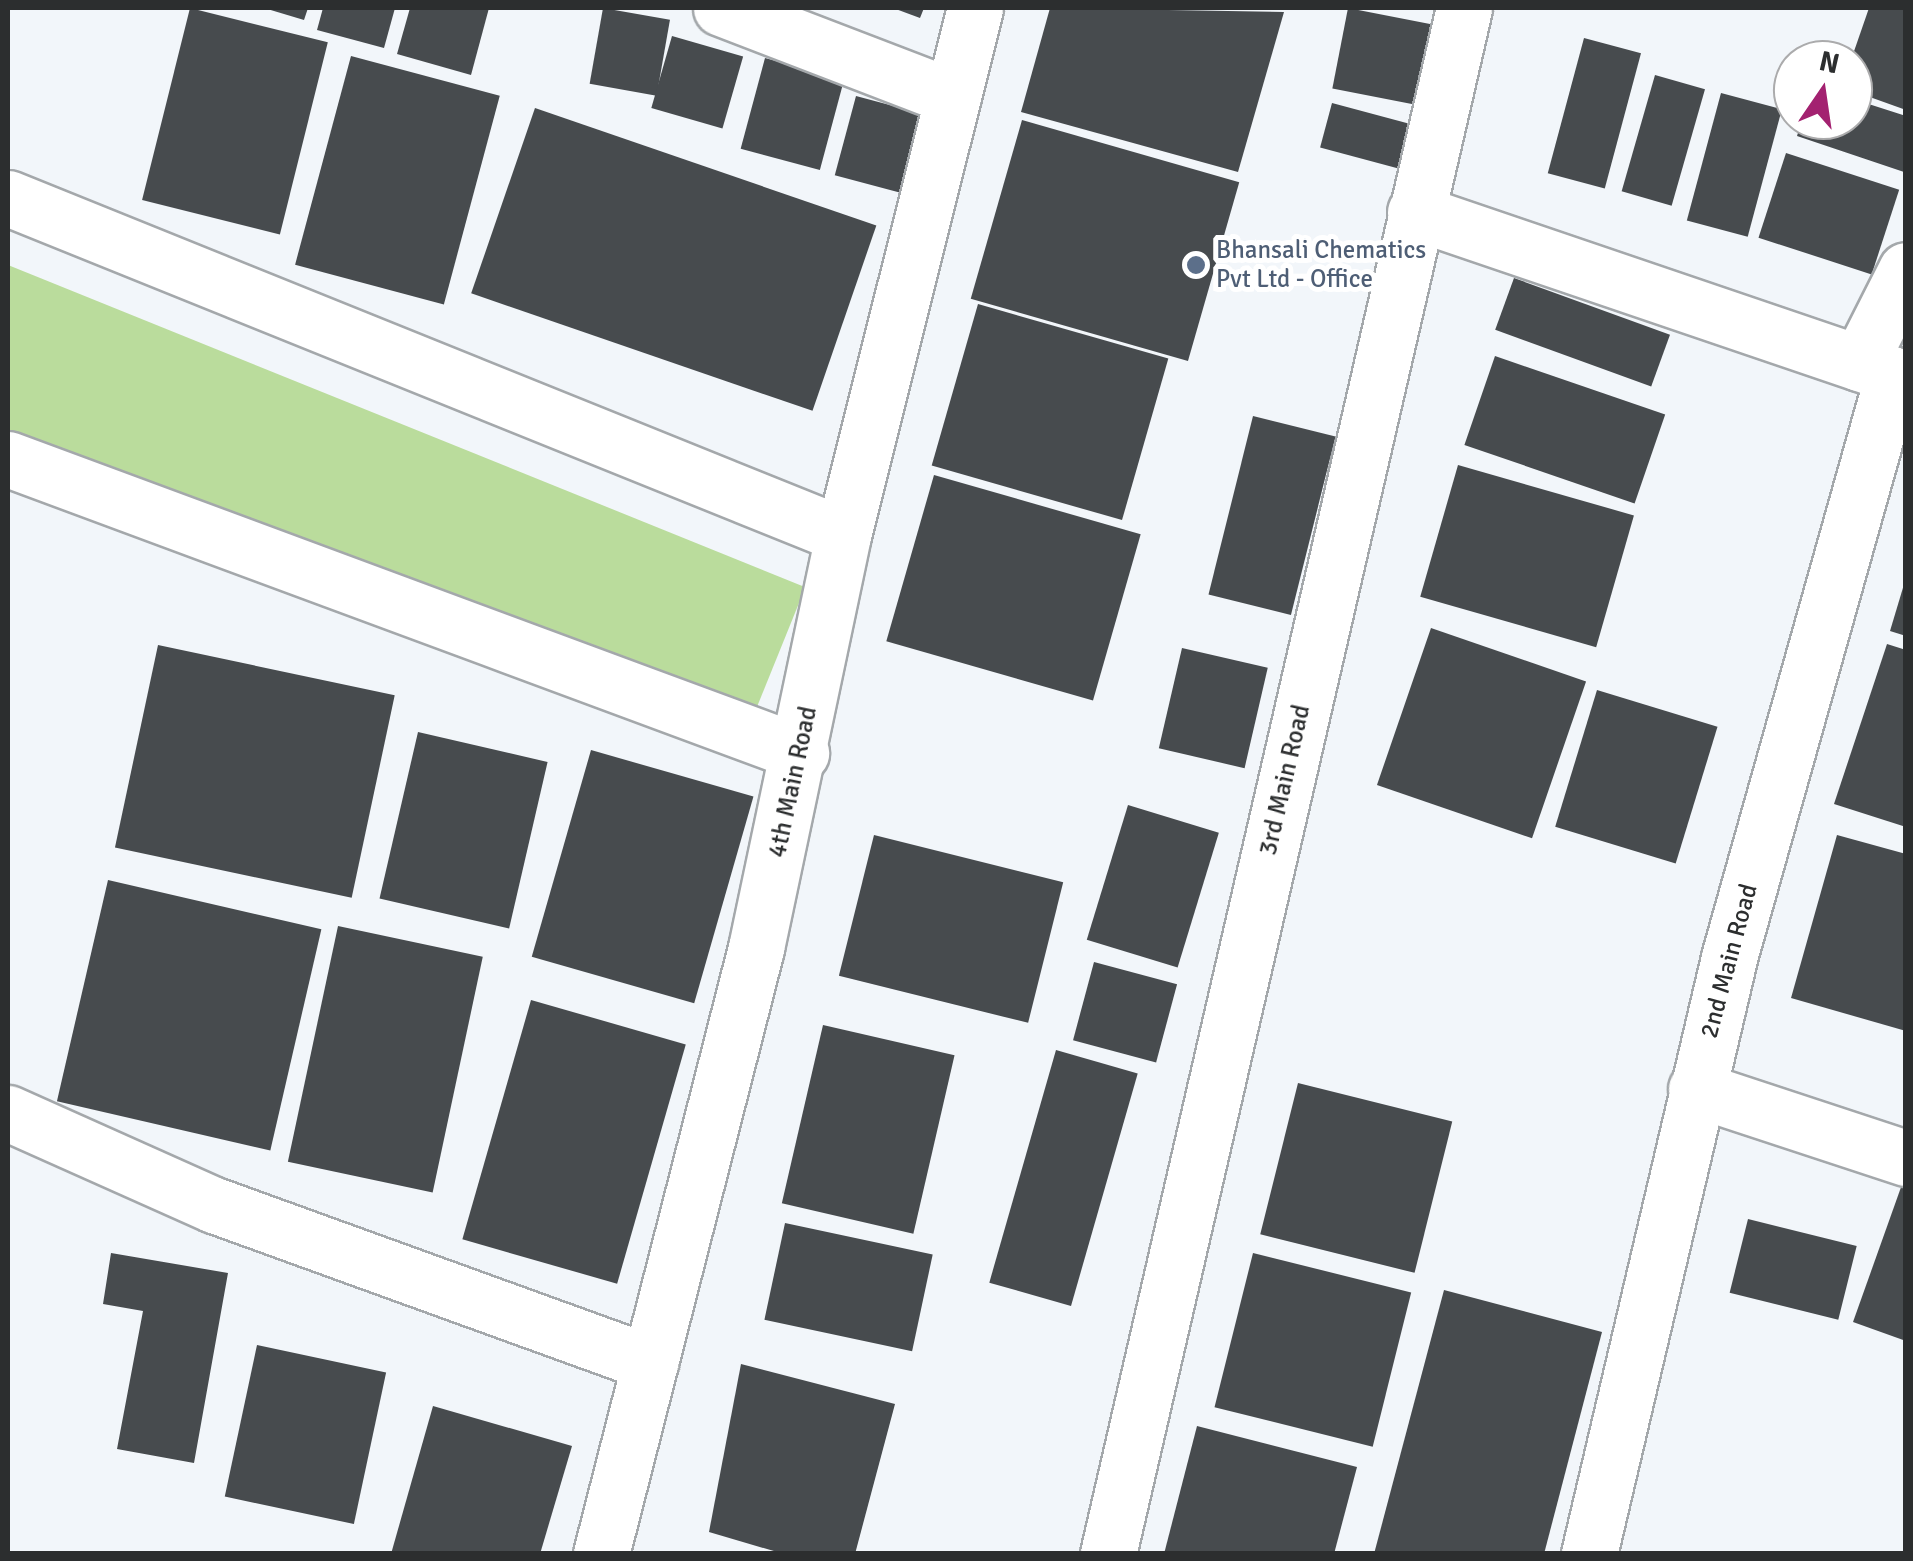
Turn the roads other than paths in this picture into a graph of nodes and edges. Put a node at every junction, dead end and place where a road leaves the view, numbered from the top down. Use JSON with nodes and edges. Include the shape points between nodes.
{"nodes":[{"id":1,"x":721,"y":8,"type":"edge"},
{"id":2,"x":975,"y":8,"type":"edge"},
{"id":3,"x":1464,"y":8,"type":"edge"},
{"id":4,"x":953,"y":96,"type":"junction"},
{"id":5,"x":8,"y":198,"type":"edge"},
{"id":6,"x":1415,"y":212,"type":"junction"},
{"id":7,"x":1906,"y":270,"type":"edge"},
{"id":8,"x":1886,"y":372,"type":"edge"},
{"id":9,"x":8,"y":459,"type":"edge"},
{"id":10,"x":843,"y":535,"type":"junction"},
{"id":11,"x":801,"y":753,"type":"junction"},
{"id":12,"x":1696,"y":1090,"type":"junction"},
{"id":13,"x":8,"y":1113,"type":"edge"},
{"id":14,"x":1906,"y":1158,"type":"edge"},
{"id":15,"x":650,"y":1363,"type":"junction"},
{"id":16,"x":601,"y":1554,"type":"edge"},
{"id":17,"x":1108,"y":1554,"type":"edge"},
{"id":18,"x":1589,"y":1554,"type":"edge"}],
"edges":[{"from":1,"to":4,"type":"street"},
{"from":2,"to":4,"type":"street","name":"4th Main Road"},
{"from":3,"to":6,"type":"street","name":"3rd Main Road"},
{"from":4,"to":10,"type":"street","name":"4th Main Road"},
{"from":5,"to":10,"type":"street"},
{"from":6,"to":8,"type":"street"},
{"from":6,"to":17,"type":"street","name":"3rd Main Road"},
{"from":7,"to":8,"type":"street","name":"2nd Main Road"},
{"from":8,"to":12,"type":"street","name":"2nd Main Road"},
{"from":9,"to":11,"type":"street"},
{"from":10,"to":11,"type":"street","name":"4th Main Road"},
{"from":11,"to":15,"type":"street","name":"4th Main Road"},
{"from":12,"to":14,"type":"street"},
{"from":12,"to":18,"type":"street","name":"2nd Main Road"},
{"from":13,"to":15,"type":"street","via":[[214,1206]]},
{"from":15,"to":16,"type":"street","name":"4th Main Road"}]}
